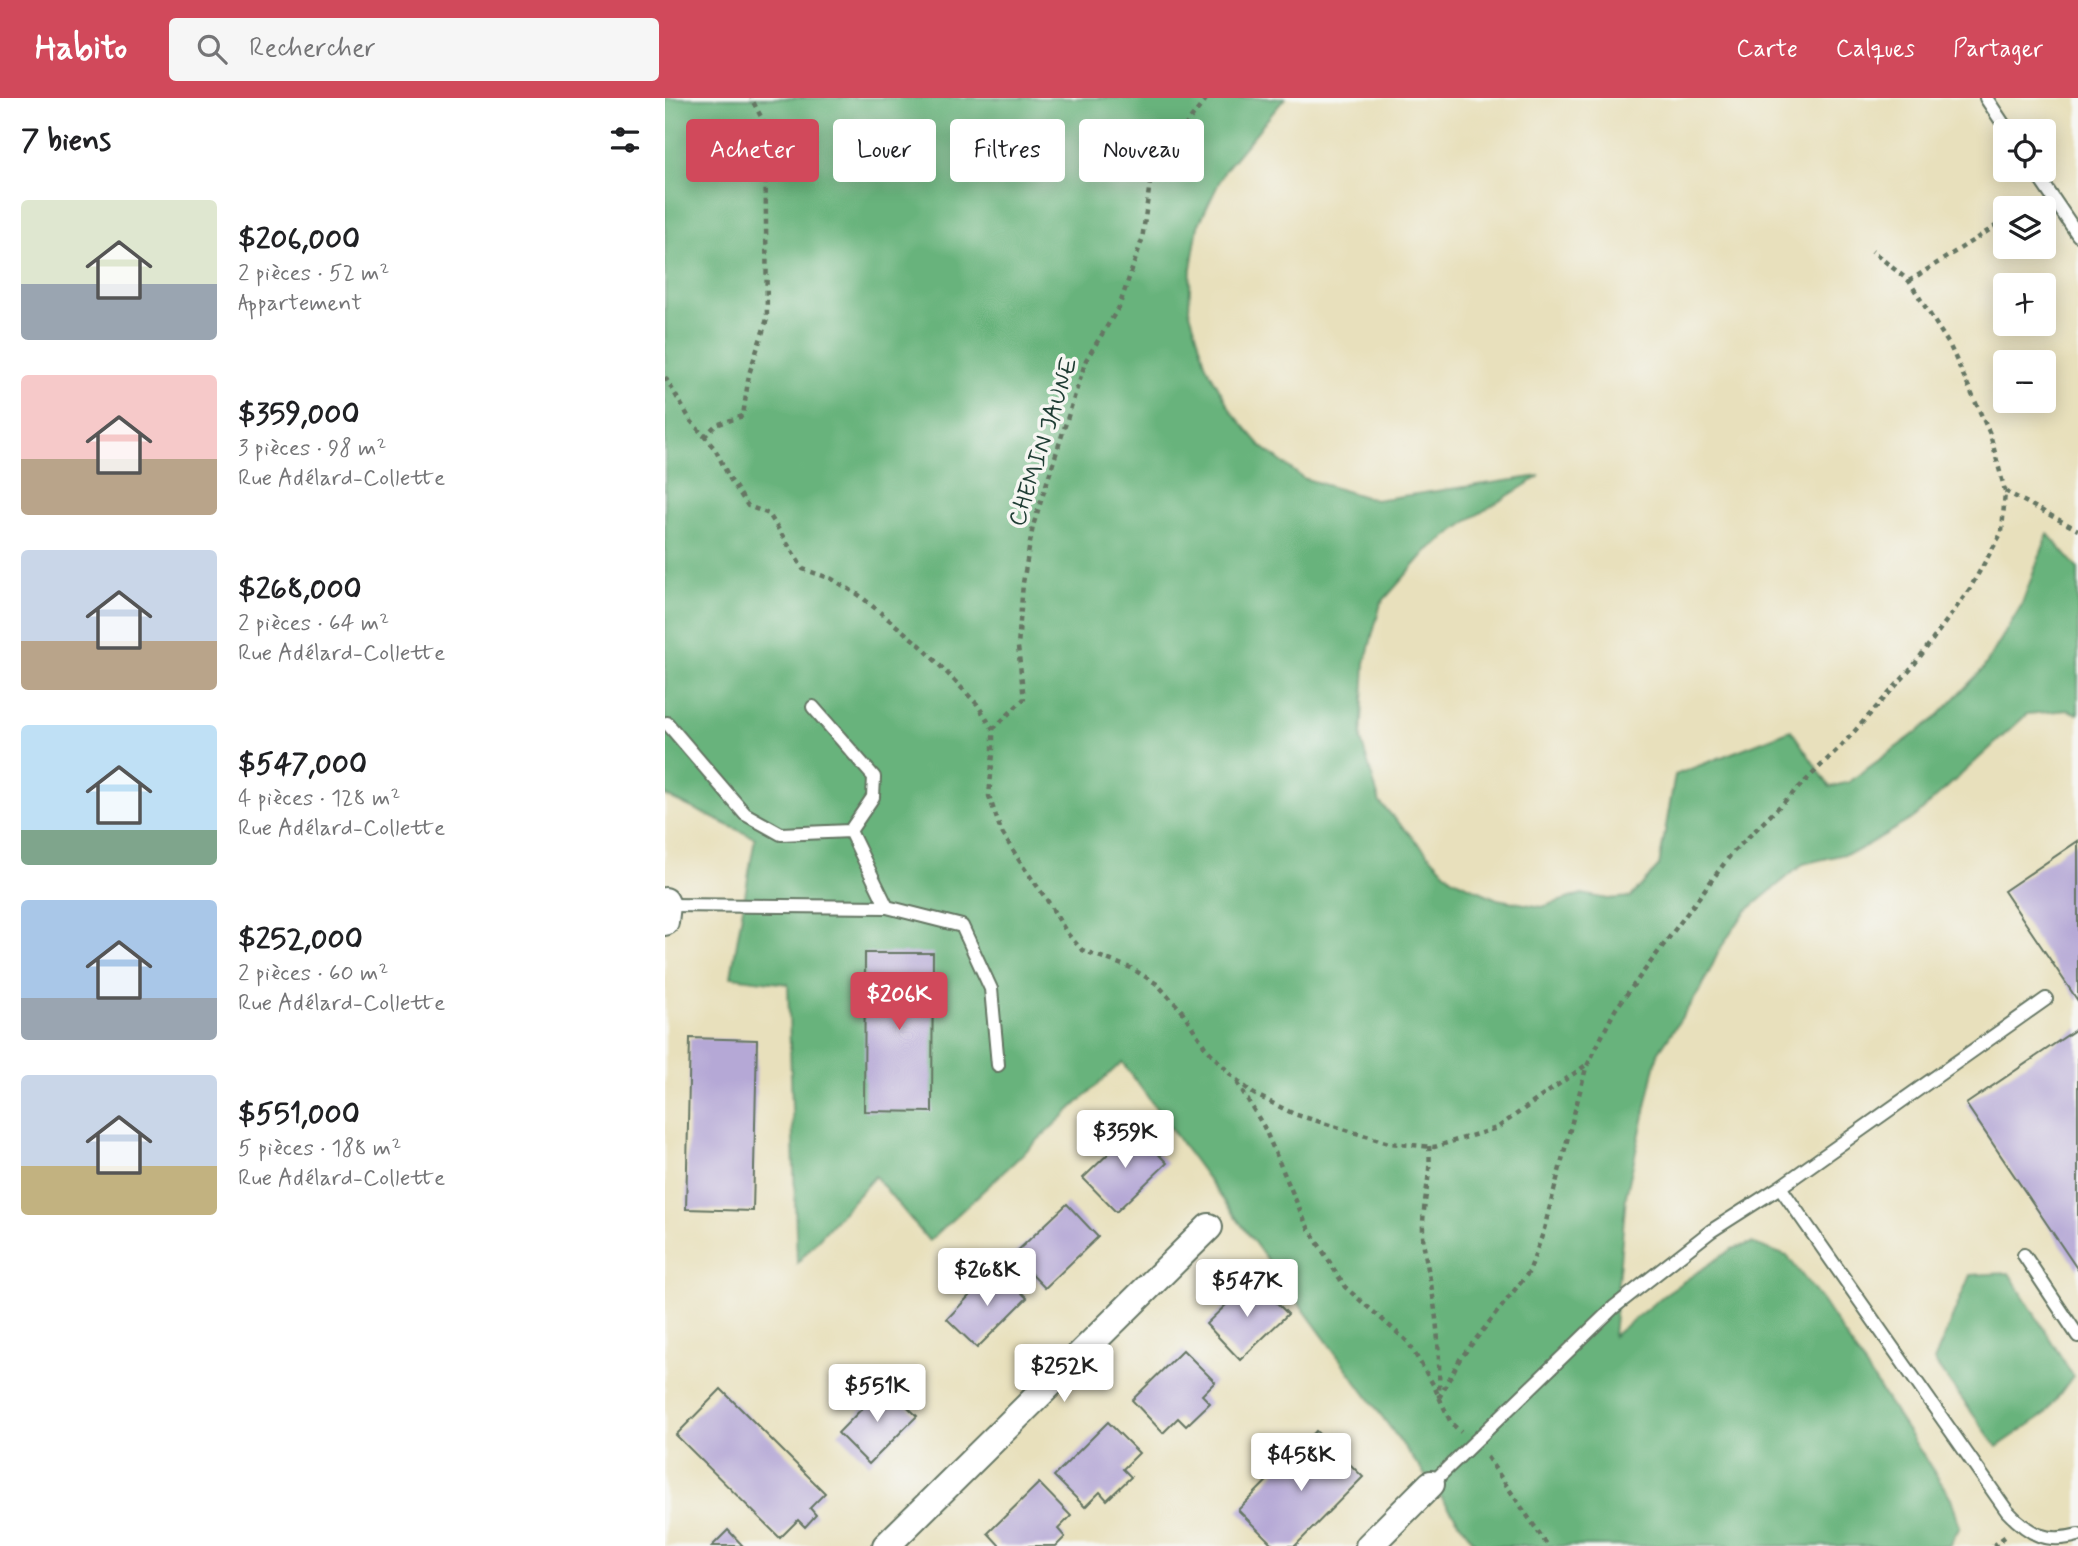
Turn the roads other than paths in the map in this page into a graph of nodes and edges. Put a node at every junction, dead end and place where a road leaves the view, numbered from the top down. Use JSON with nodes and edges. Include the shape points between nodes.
{"nodes":[{"id":1,"x":1986,"y":98,"type":"edge"},
{"id":2,"x":2000,"y":119,"type":"edge"},
{"id":3,"x":2042,"y":182,"type":"edge"},
{"id":4,"x":2078,"y":235,"type":"edge"},
{"id":5,"x":813,"y":707,"type":"dead end"},
{"id":6,"x":667,"y":723,"type":"dead end"},
{"id":7,"x":850,"y":831,"type":"junction"},
{"id":8,"x":887,"y":907,"type":"junction"},
{"id":9,"x":666,"y":909,"type":"edge"},
{"id":10,"x":2046,"y":999,"type":"dead end"},
{"id":11,"x":998,"y":1065,"type":"dead end"},
{"id":12,"x":1780,"y":1186,"type":"junction"},
{"id":13,"x":1209,"y":1227,"type":"dead end"},
{"id":14,"x":2024,"y":1255,"type":"dead end"},
{"id":15,"x":2078,"y":1336,"type":"edge"},
{"id":16,"x":1431,"y":1484,"type":"joint"},
{"id":17,"x":2078,"y":1535,"type":"edge"},
{"id":18,"x":886,"y":1546,"type":"edge"},
{"id":19,"x":1369,"y":1546,"type":"edge"}],
"edges":[{"from":1,"to":2,"type":"lane"},
{"from":3,"to":4,"type":"lane"},
{"from":5,"to":7,"type":"lane","via":[[874,777],[873,797]]},
{"from":6,"to":7,"type":"lane","via":[[745,814],[782,834]]},
{"from":7,"to":8,"type":"lane"},
{"from":8,"to":9,"type":"lane"},
{"from":8,"to":11,"type":"lane","via":[[962,926],[992,989]]},
{"from":10,"to":12,"type":"lane"},
{"from":12,"to":16,"type":"lane","via":[[1711,1231],[1614,1307]]},
{"from":12,"to":17,"type":"lane","via":[[2007,1511],[2031,1533],[2049,1538]]},
{"from":13,"to":18,"type":"street"},
{"from":14,"to":15,"type":"lane"},
{"from":16,"to":19,"type":"street"}]}
